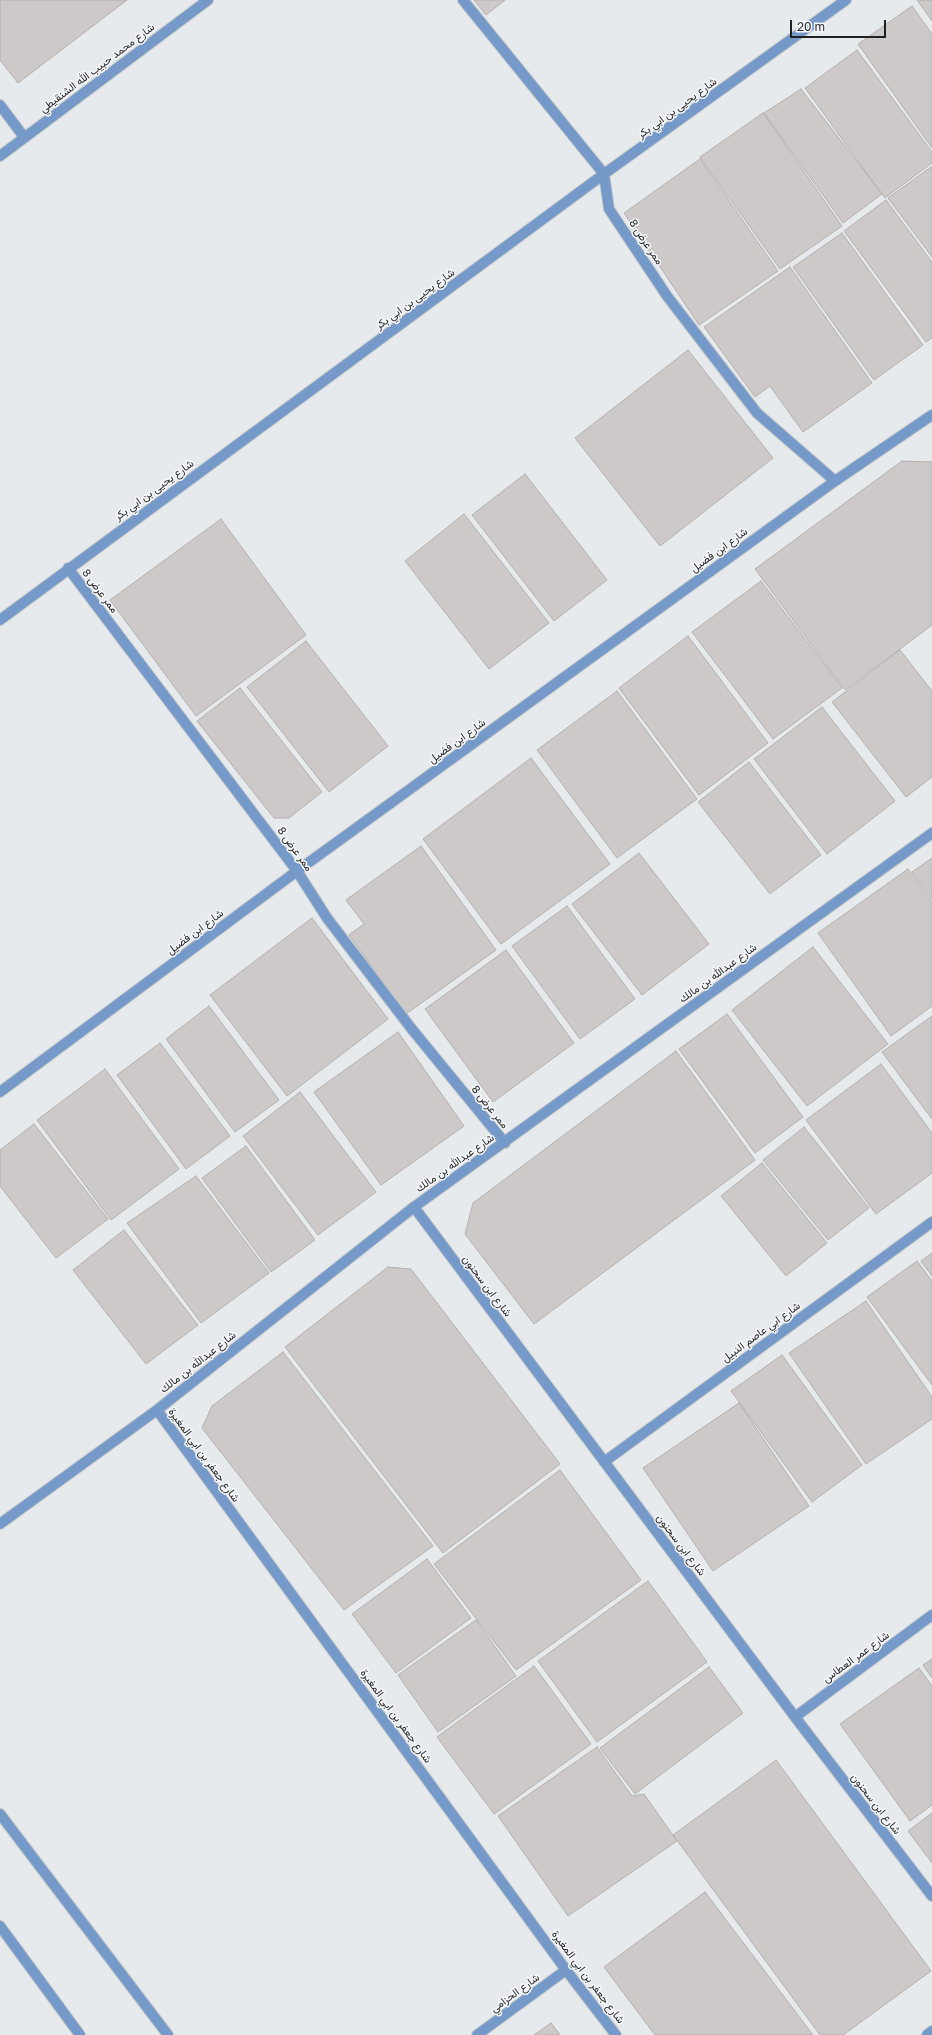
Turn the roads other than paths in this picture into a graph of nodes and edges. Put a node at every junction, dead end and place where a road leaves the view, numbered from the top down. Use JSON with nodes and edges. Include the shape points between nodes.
{"nodes":[{"id":1,"x":208,"y":0,"type":"edge"},
{"id":2,"x":463,"y":0,"type":"edge"},
{"id":3,"x":846,"y":0,"type":"edge"},
{"id":4,"x":0,"y":105,"type":"edge"},
{"id":5,"x":24,"y":137,"type":"junction"},
{"id":6,"x":0,"y":156,"type":"edge"},
{"id":7,"x":604,"y":174,"type":"junction"},
{"id":8,"x":932,"y":415,"type":"edge"},
{"id":9,"x":835,"y":481,"type":"junction"},
{"id":10,"x":68,"y":568,"type":"junction"},
{"id":11,"x":0,"y":620,"type":"edge"},
{"id":12,"x":932,"y":832,"type":"edge"},
{"id":13,"x":297,"y":871,"type":"junction"},
{"id":14,"x":0,"y":1092,"type":"edge"},
{"id":15,"x":505,"y":1143,"type":"junction"},
{"id":16,"x":414,"y":1207,"type":"junction"},
{"id":17,"x":932,"y":1222,"type":"edge"},
{"id":18,"x":157,"y":1410,"type":"junction"},
{"id":19,"x":604,"y":1462,"type":"junction"},
{"id":20,"x":0,"y":1524,"type":"edge"},
{"id":21,"x":932,"y":1615,"type":"edge"},
{"id":22,"x":795,"y":1717,"type":"junction"},
{"id":23,"x":0,"y":1814,"type":"edge"},
{"id":24,"x":932,"y":1896,"type":"edge"},
{"id":25,"x":0,"y":1926,"type":"edge"},
{"id":26,"x":566,"y":1970,"type":"junction"},
{"id":27,"x":932,"y":2031,"type":"edge"},
{"id":28,"x":80,"y":2035,"type":"edge"},
{"id":29,"x":168,"y":2035,"type":"edge"},
{"id":30,"x":477,"y":2035,"type":"edge"},
{"id":31,"x":616,"y":2035,"type":"edge"},
{"id":32,"x":927,"y":2035,"type":"edge"}],
"edges":[{"from":1,"to":5,"type":"street","name":"شارع محمد حبيب الله الشنقيطي"},
{"from":2,"to":7,"type":"street"},
{"from":3,"to":7,"type":"street","name":"شارع يحيى بن ابي بكر"},
{"from":4,"to":5,"type":"street"},
{"from":5,"to":6,"type":"street","name":"شارع محمد حبيب الله الشنقيطي"},
{"from":7,"to":9,"type":"street","name":"ممر عرض 8","via":[[609,209],[667,296],[757,413]]},
{"from":7,"to":10,"type":"street","name":"شارع يحيى بن ابي بكر"},
{"from":8,"to":9,"type":"street","name":"شارع ابن فضيل"},
{"from":9,"to":13,"type":"street","name":"شارع ابن فضيل"},
{"from":10,"to":11,"type":"street","name":"شارع يحيى بن ابي بكر"},
{"from":10,"to":13,"type":"street","name":"ممر عرض 8"},
{"from":12,"to":15,"type":"street","name":"شارع عبدالله بن مالك"},
{"from":13,"to":14,"type":"street","name":"شارع ابن فضيل"},
{"from":13,"to":15,"type":"street","name":"ممر عرض 8","via":[[341,937]]},
{"from":15,"to":16,"type":"street","name":"شارع عبدالله بن مالك"},
{"from":16,"to":18,"type":"street","name":"شارع عبدالله بن مالك"},
{"from":16,"to":19,"type":"street","name":"شارع ابن سحنون"},
{"from":17,"to":19,"type":"street","name":"شارع ابي عاصم النبيل"},
{"from":18,"to":20,"type":"street","name":"شارع عبدالله بن مالك"},
{"from":18,"to":26,"type":"street","name":"شارع جعفر بن ابي المغيرة"},
{"from":19,"to":22,"type":"street","name":"شارع ابن سحنون"},
{"from":21,"to":22,"type":"street","name":"شارع عمر العطاس"},
{"from":22,"to":24,"type":"street","name":"شارع ابن سحنون"},
{"from":23,"to":29,"type":"street"},
{"from":25,"to":28,"type":"street"},
{"from":26,"to":30,"type":"street","name":"شارع الحزامي"},
{"from":26,"to":31,"type":"street","name":"شارع جعفر بن ابي المغيرة"},
{"from":27,"to":32,"type":"street"}]}
